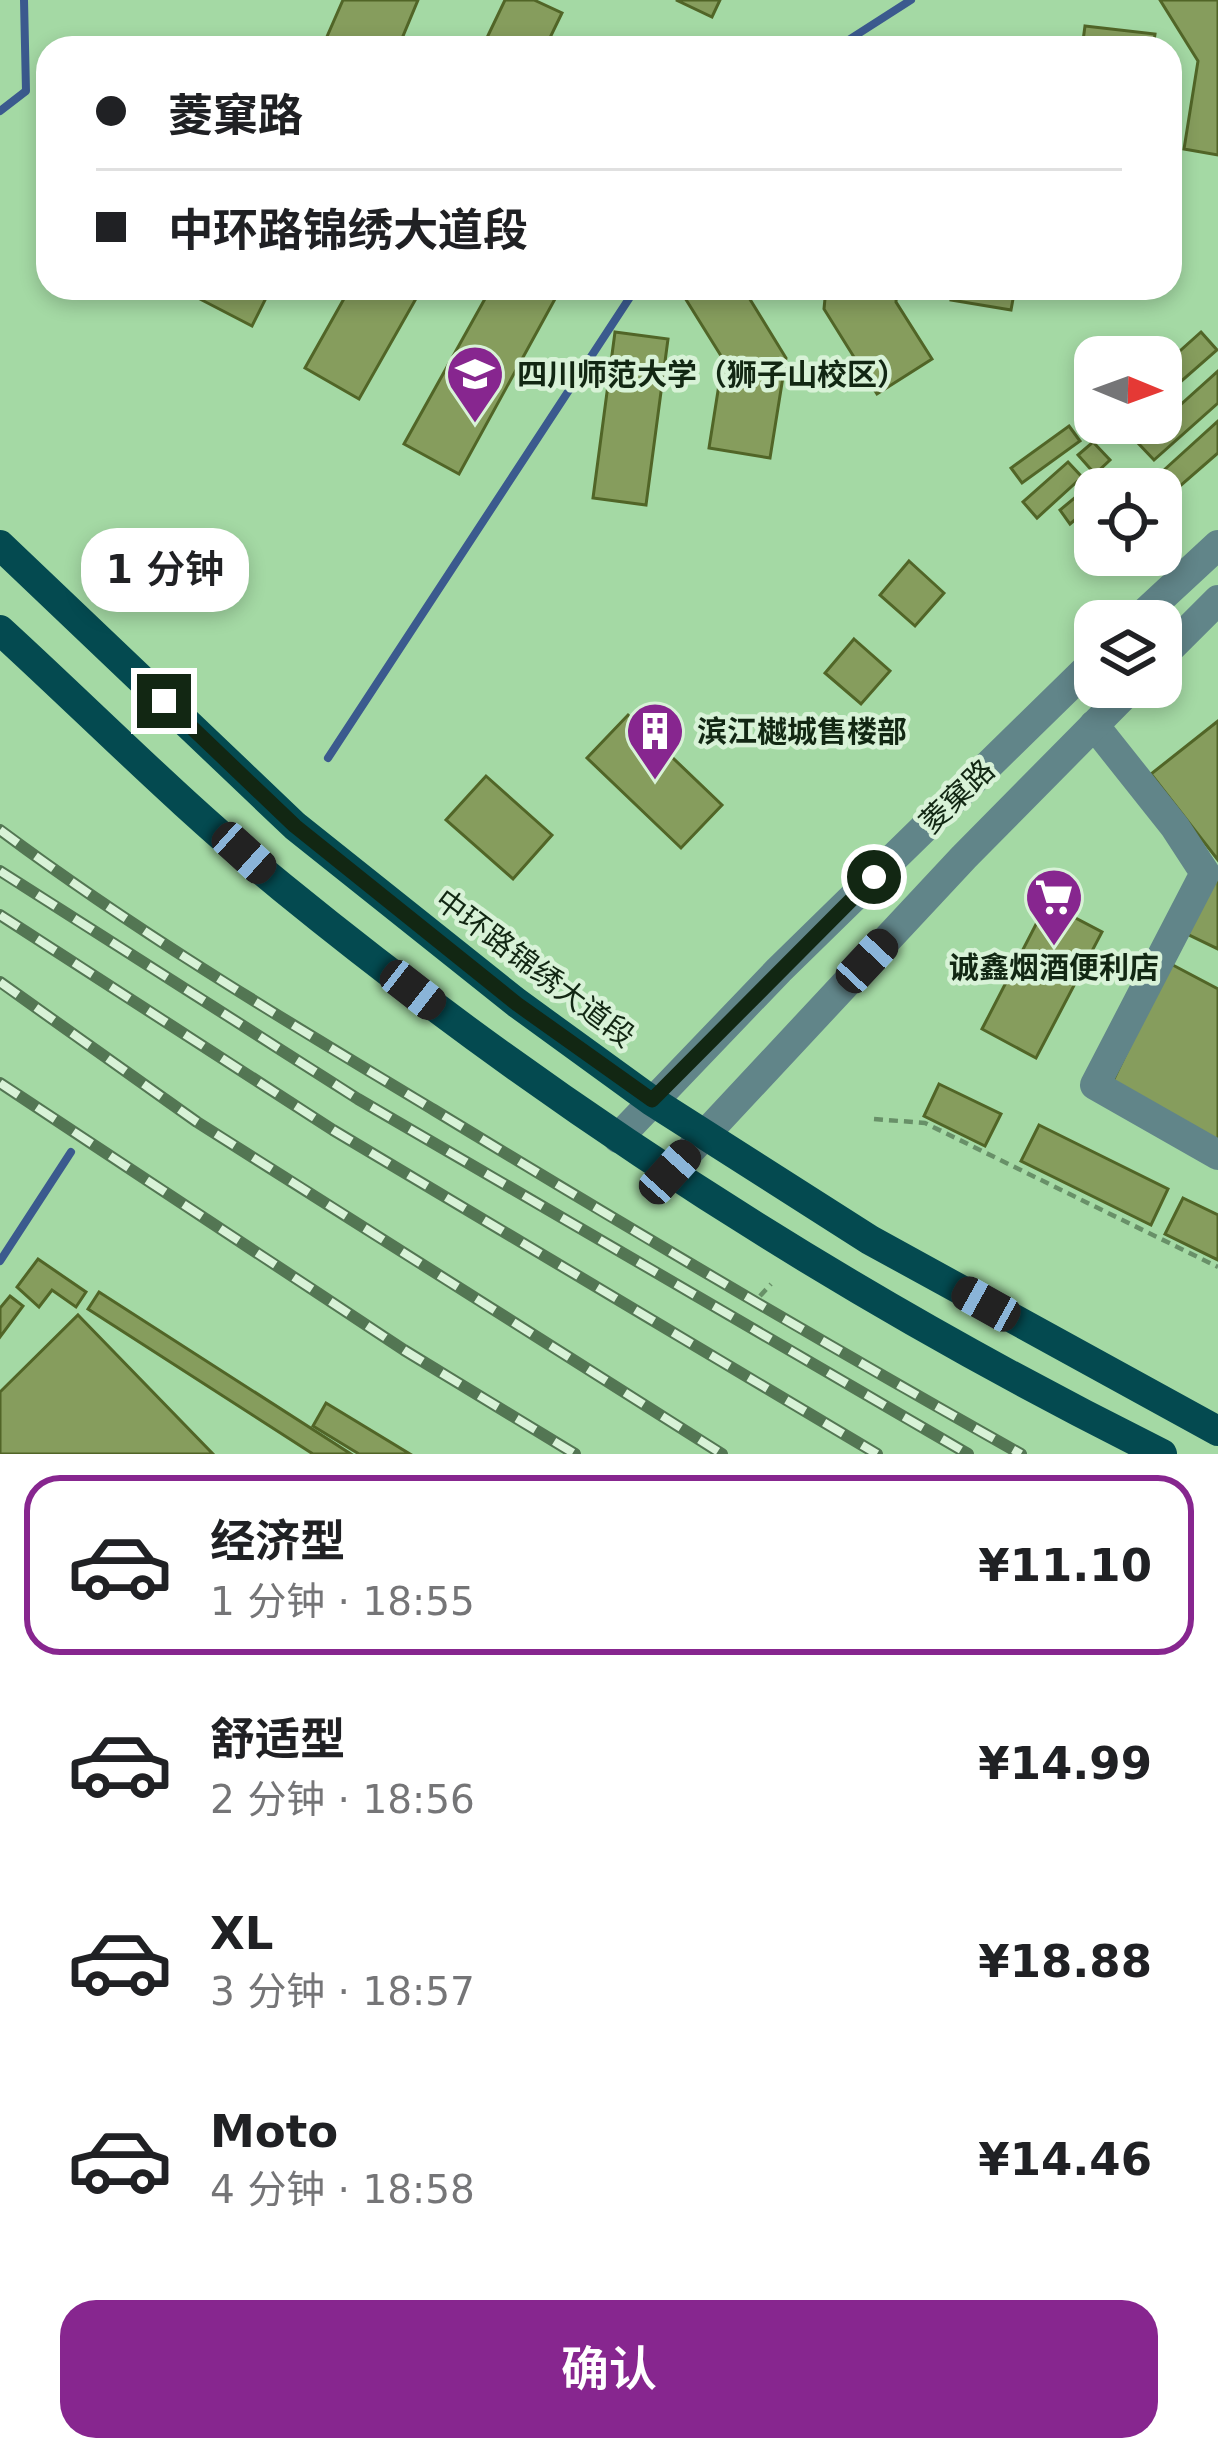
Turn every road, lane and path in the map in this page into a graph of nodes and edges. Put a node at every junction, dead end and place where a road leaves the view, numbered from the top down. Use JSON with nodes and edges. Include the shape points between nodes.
{"nodes":[{"id":1,"x":0,"y":545,"type":"edge"},
{"id":2,"x":1218,"y":545,"type":"edge"},
{"id":3,"x":1159,"y":600,"type":"edge"},
{"id":4,"x":1218,"y":600,"type":"edge"},
{"id":5,"x":0,"y":630,"type":"edge"},
{"id":6,"x":1182,"y":636,"type":"edge"},
{"id":7,"x":1074,"y":682,"type":"edge"},
{"id":8,"x":1111,"y":708,"type":"edge"},
{"id":9,"x":1094,"y":725,"type":"junction"},
{"id":10,"x":652,"y":1100,"type":"junction"},
{"id":11,"x":874,"y":1119,"type":"dead end"},
{"id":12,"x":704,"y":1133,"type":"junction"},
{"id":13,"x":618,"y":1138,"type":"junction"},
{"id":14,"x":1218,"y":1155,"type":"edge"},
{"id":15,"x":670,"y":1172,"type":"junction"},
{"id":16,"x":1218,"y":1267,"type":"edge"},
{"id":17,"x":770,"y":1284,"type":"dead end"},
{"id":18,"x":760,"y":1296,"type":"dead end"},
{"id":19,"x":1218,"y":1431,"type":"edge"},
{"id":20,"x":1162,"y":1454,"type":"edge"}],
"edges":[{"from":1,"to":10,"type":"main road","name":"中环路锦绣大道段","via":[[295,826],[517,1004]]},
{"from":2,"to":3,"type":"street"},
{"from":4,"to":6,"type":"street"},
{"from":5,"to":13,"type":"main road","via":[[279,885],[480,1043]]},
{"from":7,"to":10,"type":"street","name":"菱窠路"},
{"from":8,"to":9,"type":"street","name":"菱窠路"},
{"from":9,"to":12,"type":"street","name":"菱窠路"},
{"from":9,"to":14,"type":"street","via":[[1205,873],[1095,1085]]},
{"from":10,"to":12,"type":"main road","name":"中环路锦绣大道段"},
{"from":10,"to":13,"type":"street","name":"菱窠路"},
{"from":11,"to":16,"type":"path","via":[[925,1124]]},
{"from":12,"to":15,"type":"street","name":"菱窠路"},
{"from":12,"to":19,"type":"main road","name":"中环路锦绣大道段","via":[[870,1240]]},
{"from":13,"to":15,"type":"main road"},
{"from":15,"to":20,"type":"main road","via":[[833,1276]]},
{"from":17,"to":18,"type":"path"}]}
